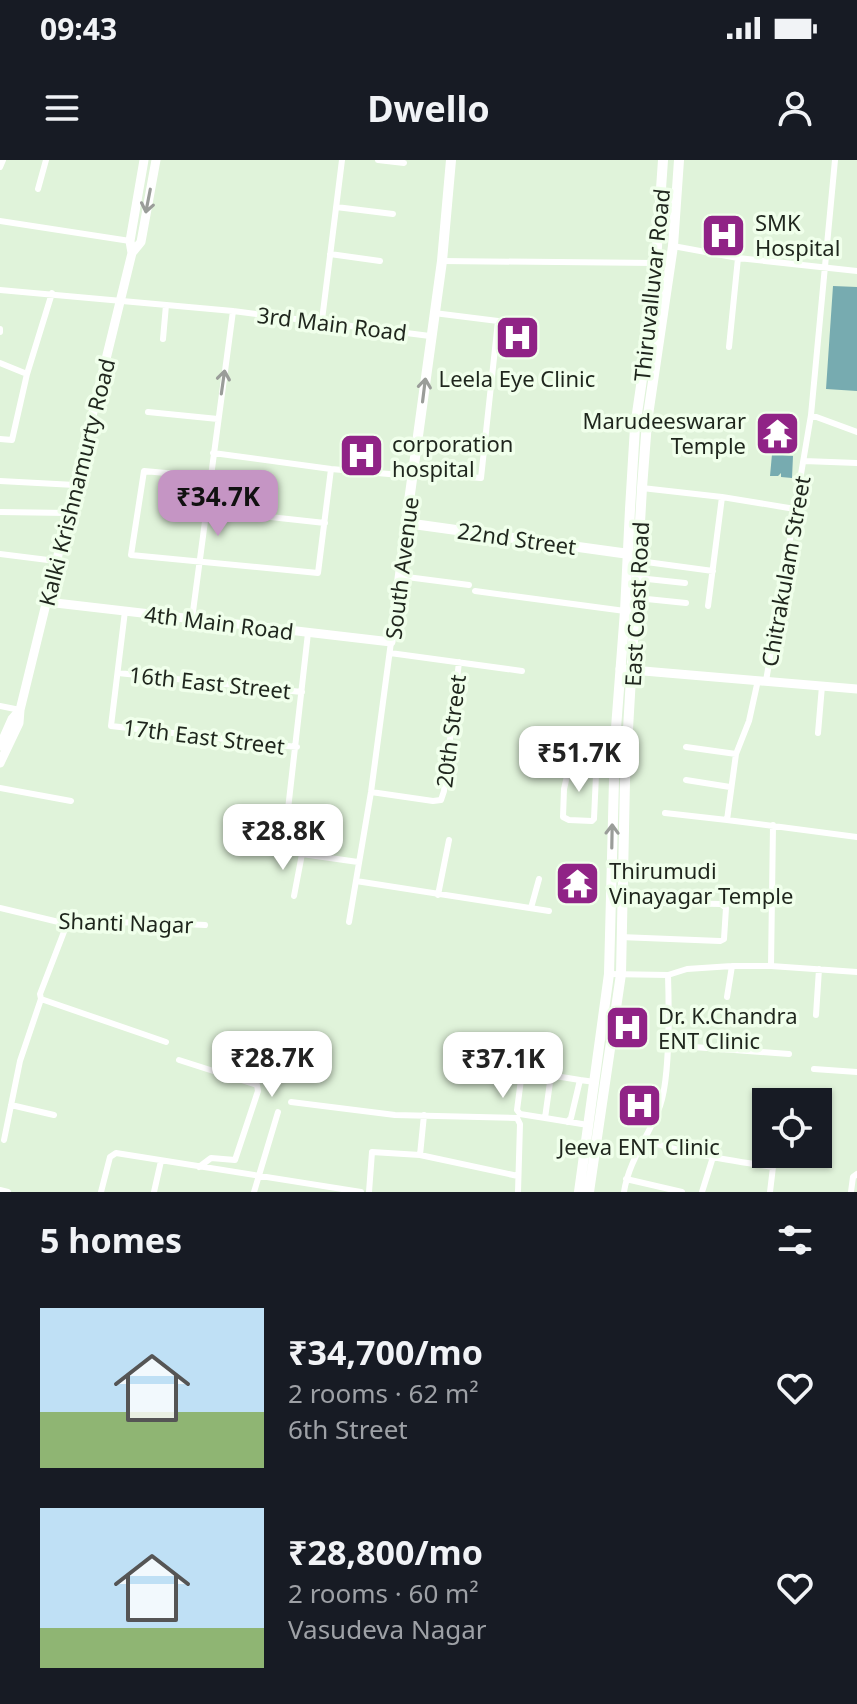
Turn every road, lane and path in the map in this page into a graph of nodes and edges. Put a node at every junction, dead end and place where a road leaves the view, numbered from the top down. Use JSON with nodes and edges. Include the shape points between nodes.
{"nodes":[{"id":1,"x":3,"y":160,"type":"edge"},
{"id":2,"x":46,"y":160,"type":"edge"},
{"id":3,"x":144,"y":160,"type":"edge"},
{"id":4,"x":156,"y":160,"type":"edge"},
{"id":5,"x":342,"y":160,"type":"edge"},
{"id":6,"x":378,"y":160,"type":"edge"},
{"id":7,"x":451,"y":160,"type":"edge"},
{"id":8,"x":663,"y":160,"type":"edge"},
{"id":9,"x":679,"y":160,"type":"edge"},
{"id":10,"x":835,"y":160,"type":"edge"},
{"id":11,"x":404,"y":163,"type":"dead end"},
{"id":12,"x":0,"y":167,"type":"edge"},
{"id":13,"x":38,"y":189,"type":"dead end"},
{"id":14,"x":336,"y":207,"type":"junction"},
{"id":15,"x":393,"y":214,"type":"dead end"},
{"id":16,"x":0,"y":221,"type":"edge"},
{"id":17,"x":130,"y":241,"type":"junction"},
{"id":18,"x":673,"y":246,"type":"junction"},
{"id":19,"x":132,"y":253,"type":"junction"},
{"id":20,"x":330,"y":254,"type":"junction"},
{"id":21,"x":738,"y":258,"type":"junction"},
{"id":22,"x":380,"y":261,"type":"dead end"},
{"id":23,"x":442,"y":261,"type":"junction"},
{"id":24,"x":656,"y":263,"type":"junction"},
{"id":25,"x":825,"y":268,"type":"junction"},
{"id":26,"x":857,"y":271,"type":"edge"},
{"id":27,"x":0,"y":290,"type":"edge"},
{"id":28,"x":52,"y":293,"type":"junction"},
{"id":29,"x":120,"y":301,"type":"junction"},
{"id":30,"x":166,"y":305,"type":"junction"},
{"id":31,"x":233,"y":311,"type":"junction"},
{"id":32,"x":434,"y":313,"type":"junction"},
{"id":33,"x":322,"y":320,"type":"junction"},
{"id":34,"x":430,"y":336,"type":"junction"},
{"id":35,"x":163,"y":339,"type":"dead end"},
{"id":36,"x":729,"y":347,"type":"dead end"},
{"id":37,"x":0,"y":363,"type":"edge"},
{"id":38,"x":27,"y":374,"type":"junction"},
{"id":39,"x":148,"y":412,"type":"dead end"},
{"id":40,"x":811,"y":415,"type":"junction"},
{"id":41,"x":218,"y":419,"type":"junction"},
{"id":42,"x":857,"y":432,"type":"edge"},
{"id":43,"x":0,"y":439,"type":"edge"},
{"id":44,"x":213,"y":453,"type":"junction"},
{"id":45,"x":804,"y":461,"type":"junction"},
{"id":46,"x":857,"y":463,"type":"edge"},
{"id":47,"x":331,"y":469,"type":"junction"},
{"id":48,"x":412,"y":474,"type":"junction"},
{"id":49,"x":210,"y":477,"type":"junction"},
{"id":50,"x":0,"y":481,"type":"edge"},
{"id":51,"x":75,"y":485,"type":"junction"},
{"id":52,"x":642,"y":488,"type":"junction"},
{"id":53,"x":722,"y":497,"type":"junction"},
{"id":54,"x":635,"y":509,"type":"junction"},
{"id":55,"x":795,"y":509,"type":"junction"},
{"id":56,"x":206,"y":510,"type":"junction"},
{"id":57,"x":0,"y":512,"type":"edge"},
{"id":58,"x":68,"y":513,"type":"junction"},
{"id":59,"x":325,"y":523,"type":"junction"},
{"id":60,"x":406,"y":523,"type":"junction"},
{"id":61,"x":0,"y":554,"type":"edge"},
{"id":62,"x":629,"y":554,"type":"junction"},
{"id":63,"x":56,"y":561,"type":"junction"},
{"id":64,"x":639,"y":561,"type":"junction"},
{"id":65,"x":199,"y":563,"type":"junction"},
{"id":66,"x":713,"y":571,"type":"junction"},
{"id":67,"x":399,"y":576,"type":"junction"},
{"id":68,"x":638,"y":578,"type":"junction"},
{"id":69,"x":685,"y":583,"type":"dead end"},
{"id":70,"x":637,"y":598,"type":"junction"},
{"id":71,"x":47,"y":602,"type":"junction"},
{"id":72,"x":686,"y":603,"type":"dead end"},
{"id":73,"x":708,"y":606,"type":"dead end"},
{"id":74,"x":125,"y":611,"type":"junction"},
{"id":75,"x":625,"y":611,"type":"junction"},
{"id":76,"x":192,"y":619,"type":"junction"},
{"id":77,"x":308,"y":633,"type":"junction"},
{"id":78,"x":391,"y":648,"type":"junction"},
{"id":79,"x":459,"y":662,"type":"junction"},
{"id":80,"x":626,"y":669,"type":"junction"},
{"id":81,"x":522,"y":671,"type":"dead end"},
{"id":82,"x":118,"y":673,"type":"junction"},
{"id":83,"x":762,"y":680,"type":"junction"},
{"id":84,"x":822,"y":686,"type":"junction"},
{"id":85,"x":857,"y":689,"type":"edge"},
{"id":86,"x":302,"y":692,"type":"junction"},
{"id":87,"x":0,"y":706,"type":"edge"},
{"id":88,"x":20,"y":710,"type":"junction"},
{"id":89,"x":818,"y":733,"type":"dead end"},
{"id":90,"x":0,"y":746,"type":"edge"},
{"id":91,"x":297,"y":747,"type":"junction"},
{"id":92,"x":686,"y":747,"type":"dead end"},
{"id":93,"x":736,"y":754,"type":"junction"},
{"id":94,"x":0,"y":763,"type":"edge"},
{"id":95,"x":686,"y":780,"type":"dead end"},
{"id":96,"x":730,"y":787,"type":"junction"},
{"id":97,"x":0,"y":788,"type":"edge"},
{"id":98,"x":596,"y":789,"type":"junction"},
{"id":99,"x":613,"y":789,"type":"junction"},
{"id":100,"x":371,"y":792,"type":"junction"},
{"id":101,"x":71,"y":801,"type":"dead end"},
{"id":102,"x":665,"y":813,"type":"dead end"},
{"id":103,"x":727,"y":820,"type":"junction"},
{"id":104,"x":773,"y":825,"type":"junction"},
{"id":105,"x":857,"y":837,"type":"edge"},
{"id":106,"x":449,"y":840,"type":"dead end"},
{"id":107,"x":302,"y":854,"type":"junction"},
{"id":108,"x":358,"y":862,"type":"junction"},
{"id":109,"x":539,"y":879,"type":"dead end"},
{"id":110,"x":356,"y":881,"type":"junction"},
{"id":111,"x":438,"y":895,"type":"junction"},
{"id":112,"x":294,"y":896,"type":"dead end"},
{"id":113,"x":621,"y":902,"type":"junction"},
{"id":114,"x":0,"y":908,"type":"edge"},
{"id":115,"x":531,"y":908,"type":"junction"},
{"id":116,"x":549,"y":911,"type":"dead end"},
{"id":117,"x":349,"y":922,"type":"dead end"},
{"id":118,"x":67,"y":924,"type":"junction"},
{"id":119,"x":205,"y":925,"type":"dead end"},
{"id":120,"x":620,"y":937,"type":"junction"},
{"id":121,"x":732,"y":966,"type":"junction"},
{"id":122,"x":771,"y":966,"type":"junction"},
{"id":123,"x":819,"y":969,"type":"junction"},
{"id":124,"x":857,"y":972,"type":"edge"},
{"id":125,"x":615,"y":974,"type":"junction"},
{"id":126,"x":668,"y":975,"type":"junction"},
{"id":127,"x":727,"y":997,"type":"dead end"},
{"id":128,"x":41,"y":999,"type":"junction"},
{"id":129,"x":816,"y":1015,"type":"dead end"},
{"id":130,"x":166,"y":1042,"type":"dead end"},
{"id":131,"x":667,"y":1045,"type":"junction"},
{"id":132,"x":789,"y":1054,"type":"dead end"},
{"id":133,"x":179,"y":1060,"type":"dead end"},
{"id":134,"x":814,"y":1069,"type":"dead end"},
{"id":135,"x":857,"y":1072,"type":"edge"},
{"id":136,"x":551,"y":1075,"type":"junction"},
{"id":137,"x":580,"y":1080,"type":"junction"},
{"id":138,"x":595,"y":1082,"type":"junction"},
{"id":139,"x":291,"y":1102,"type":"dead end"},
{"id":140,"x":11,"y":1105,"type":"junction"},
{"id":141,"x":278,"y":1112,"type":"dead end"},
{"id":142,"x":54,"y":1115,"type":"dead end"},
{"id":143,"x":424,"y":1115,"type":"junction"},
{"id":144,"x":545,"y":1118,"type":"junction"},
{"id":145,"x":567,"y":1122,"type":"junction"},
{"id":146,"x":588,"y":1125,"type":"junction"},
{"id":147,"x":4,"y":1140,"type":"dead end"},
{"id":148,"x":644,"y":1140,"type":"junction"},
{"id":149,"x":420,"y":1155,"type":"junction"},
{"id":150,"x":713,"y":1157,"type":"junction"},
{"id":151,"x":161,"y":1161,"type":"junction"},
{"id":152,"x":199,"y":1167,"type":"junction"},
{"id":153,"x":856,"y":1175,"type":"edge"},
{"id":154,"x":518,"y":1176,"type":"junction"},
{"id":155,"x":259,"y":1177,"type":"junction"},
{"id":156,"x":626,"y":1179,"type":"junction"},
{"id":157,"x":0,"y":1190,"type":"edge"},
{"id":158,"x":8,"y":1192,"type":"edge"},
{"id":159,"x":101,"y":1192,"type":"edge"},
{"id":160,"x":154,"y":1192,"type":"edge"},
{"id":161,"x":254,"y":1192,"type":"edge"},
{"id":162,"x":361,"y":1192,"type":"edge"},
{"id":163,"x":369,"y":1192,"type":"edge"},
{"id":164,"x":518,"y":1192,"type":"edge"},
{"id":165,"x":579,"y":1192,"type":"edge"},
{"id":166,"x":589,"y":1192,"type":"edge"},
{"id":167,"x":624,"y":1192,"type":"edge"},
{"id":168,"x":682,"y":1192,"type":"edge"},
{"id":169,"x":702,"y":1192,"type":"edge"},
{"id":170,"x":770,"y":1192,"type":"edge"},
{"id":171,"x":851,"y":1192,"type":"edge"}],
"edges":[{"from":1,"to":12,"type":"street"},
{"from":2,"to":13,"type":"street"},
{"from":3,"to":17,"type":"main road","name":"Kalki Krishnamurty Road"},
{"from":4,"to":19,"type":"main road","name":"Kalki Krishnamurty Road","one_way":true,"via":[[141,242]]},
{"from":5,"to":14,"type":"street"},
{"from":6,"to":11,"type":"street"},
{"from":7,"to":23,"type":"main road","name":"South Avenue"},
{"from":8,"to":24,"type":"main road","name":"Thiruvalluvar Road"},
{"from":9,"to":18,"type":"main road","name":"East Coast Road"},
{"from":10,"to":25,"type":"street","name":"Chitrakulam Street"},
{"from":14,"to":15,"type":"street"},
{"from":14,"to":20,"type":"street"},
{"from":16,"to":17,"type":"street"},
{"from":17,"to":19,"type":"main road","name":"Kalki Krishnamurty Road"},
{"from":18,"to":21,"type":"street"},
{"from":18,"to":52,"type":"main road","name":"East Coast Road"},
{"from":19,"to":29,"type":"main road","name":"Kalki Krishnamurty Road"},
{"from":20,"to":22,"type":"street"},
{"from":20,"to":33,"type":"street"},
{"from":21,"to":25,"type":"street"},
{"from":21,"to":36,"type":"street"},
{"from":23,"to":24,"type":"street"},
{"from":23,"to":32,"type":"main road","name":"South Avenue"},
{"from":24,"to":54,"type":"main road","name":"Thiruvalluvar Road","via":[[635,427]]},
{"from":25,"to":26,"type":"street"},
{"from":25,"to":40,"type":"street","name":"Chitrakulam Street"},
{"from":27,"to":28,"type":"street","name":"3rd Main Road"},
{"from":28,"to":29,"type":"street","name":"3rd Main Road"},
{"from":28,"to":38,"type":"street"},
{"from":29,"to":30,"type":"street","name":"3rd Main Road"},
{"from":29,"to":51,"type":"main road","name":"Kalki Krishnamurty Road"},
{"from":30,"to":31,"type":"street","name":"3rd Main Road"},
{"from":30,"to":35,"type":"street"},
{"from":31,"to":33,"type":"street","name":"3rd Main Road"},
{"from":41,"to":31,"type":"street","one_way":true},
{"from":32,"to":34,"type":"main road","name":"South Avenue"},
{"from":32,"to":48,"type":"street","via":[[498,321],[481,478]]},
{"from":33,"to":34,"type":"street","name":"3rd Main Road"},
{"from":48,"to":34,"type":"main road","name":"South Avenue","one_way":true},
{"from":37,"to":38,"type":"street"},
{"from":38,"to":43,"type":"street","via":[[12,440]]},
{"from":39,"to":41,"type":"street"},
{"from":40,"to":42,"type":"street"},
{"from":40,"to":45,"type":"street","name":"Chitrakulam Street"},
{"from":41,"to":44,"type":"street"},
{"from":44,"to":47,"type":"street"},
{"from":44,"to":49,"type":"street"},
{"from":45,"to":46,"type":"street"},
{"from":45,"to":55,"type":"street","name":"Chitrakulam Street"},
{"from":47,"to":48,"type":"street"},
{"from":47,"to":59,"type":"street"},
{"from":48,"to":60,"type":"main road","name":"South Avenue"},
{"from":49,"to":56,"type":"street"},
{"from":49,"to":65,"type":"street","via":[[144,471],[131,555]]},
{"from":50,"to":51,"type":"street"},
{"from":51,"to":58,"type":"main road","name":"Kalki Krishnamurty Road"},
{"from":52,"to":53,"type":"street"},
{"from":52,"to":54,"type":"main road","name":"East Coast Road"},
{"from":53,"to":55,"type":"street"},
{"from":53,"to":66,"type":"street"},
{"from":54,"to":62,"type":"main road","name":"Thiruvalluvar Road"},
{"from":54,"to":64,"type":"main road","name":"East Coast Road"},
{"from":55,"to":83,"type":"street","name":"Chitrakulam Street"},
{"from":56,"to":59,"type":"street"},
{"from":56,"to":65,"type":"street"},
{"from":57,"to":58,"type":"street"},
{"from":58,"to":63,"type":"main road","name":"Kalki Krishnamurty Road"},
{"from":59,"to":65,"type":"street","via":[[318,573]]},
{"from":60,"to":62,"type":"main road","name":"22nd Street"},
{"from":60,"to":67,"type":"main road","name":"South Avenue"},
{"from":61,"to":63,"type":"street"},
{"from":62,"to":75,"type":"main road","name":"East Coast Road"},
{"from":63,"to":71,"type":"main road","name":"Kalki Krishnamurty Road"},
{"from":64,"to":66,"type":"street"},
{"from":64,"to":68,"type":"main road","name":"East Coast Road"},
{"from":65,"to":76,"type":"street"},
{"from":66,"to":73,"type":"street"},
{"from":67,"to":75,"type":"street"},
{"from":67,"to":78,"type":"main road","name":"South Avenue"},
{"from":68,"to":69,"type":"street"},
{"from":68,"to":70,"type":"main road","name":"East Coast Road"},
{"from":70,"to":72,"type":"street"},
{"from":70,"to":80,"type":"main road","name":"East Coast Road"},
{"from":71,"to":74,"type":"main road","name":"4th Main Road"},
{"from":71,"to":88,"type":"main road","name":"Kalki Krishnamurty Road"},
{"from":74,"to":76,"type":"main road","name":"4th Main Road"},
{"from":74,"to":82,"type":"street"},
{"from":75,"to":80,"type":"main road","name":"East Coast Road"},
{"from":76,"to":77,"type":"main road","name":"4th Main Road"},
{"from":77,"to":78,"type":"main road","name":"4th Main Road"},
{"from":77,"to":86,"type":"street"},
{"from":78,"to":79,"type":"street"},
{"from":78,"to":100,"type":"street","name":"South Avenue"},
{"from":79,"to":81,"type":"street"},
{"from":79,"to":100,"type":"street","name":"20th Street","via":[[441,800]]},
{"from":80,"to":83,"type":"main road"},
{"from":80,"to":99,"type":"main road","name":"East Coast Road"},
{"from":80,"to":113,"type":"main road","name":"East Coast Road"},
{"from":82,"to":86,"type":"street","name":"16th East Street"},
{"from":82,"to":91,"type":"street","name":"17th East Street","via":[[111,726]]},
{"from":83,"to":84,"type":"main road"},
{"from":83,"to":93,"type":"street","name":"Chitrakulam Street"},
{"from":84,"to":85,"type":"main road"},
{"from":84,"to":89,"type":"street"},
{"from":86,"to":91,"type":"street"},
{"from":87,"to":88,"type":"street"},
{"from":88,"to":90,"type":"main road","name":"Kalki Krishnamurty Road"},
{"from":88,"to":94,"type":"main road","name":"Kalki Krishnamurty Road"},
{"from":91,"to":107,"type":"street","via":[[286,827]]},
{"from":92,"to":93,"type":"street"},
{"from":93,"to":96,"type":"street","name":"Chitrakulam Street"},
{"from":95,"to":96,"type":"street"},
{"from":96,"to":103,"type":"street","name":"Chitrakulam Street"},
{"from":97,"to":101,"type":"street"},
{"from":98,"to":98,"type":"street","via":[[594,819],[565,819],[564,789],[572,751],[597,753]]},
{"from":98,"to":99,"type":"street"},
{"from":125,"to":99,"type":"main road","name":"East Coast Road","one_way":true},
{"from":100,"to":108,"type":"street","name":"South Avenue"},
{"from":102,"to":103,"type":"street"},
{"from":103,"to":104,"type":"street"},
{"from":104,"to":105,"type":"street"},
{"from":104,"to":122,"type":"street"},
{"from":106,"to":111,"type":"street"},
{"from":107,"to":108,"type":"street"},
{"from":107,"to":112,"type":"street"},
{"from":108,"to":110,"type":"street","name":"South Avenue"},
{"from":109,"to":115,"type":"street"},
{"from":110,"to":111,"type":"street"},
{"from":110,"to":117,"type":"street","name":"South Avenue"},
{"from":111,"to":115,"type":"street"},
{"from":113,"to":120,"type":"main road","name":"East Coast Road"},
{"from":113,"to":120,"type":"street","via":[[726,908],[720,941]]},
{"from":114,"to":118,"type":"street","name":"Shanti Nagar"},
{"from":115,"to":116,"type":"street"},
{"from":118,"to":119,"type":"street","name":"Shanti Nagar"},
{"from":118,"to":128,"type":"street"},
{"from":120,"to":125,"type":"main road","name":"East Coast Road"},
{"from":121,"to":122,"type":"street"},
{"from":121,"to":126,"type":"street"},
{"from":121,"to":127,"type":"street"},
{"from":122,"to":123,"type":"street"},
{"from":123,"to":124,"type":"street"},
{"from":123,"to":129,"type":"street"},
{"from":125,"to":126,"type":"street"},
{"from":125,"to":138,"type":"main road","name":"East Coast Road"},
{"from":125,"to":166,"type":"main road","name":"East Coast Road"},
{"from":126,"to":131,"type":"street"},
{"from":128,"to":130,"type":"street"},
{"from":128,"to":140,"type":"street"},
{"from":131,"to":132,"type":"street"},
{"from":131,"to":148,"type":"street","via":[[662,1101]]},
{"from":133,"to":152,"type":"street","via":[[257,1085],[235,1160],[211,1158]]},
{"from":134,"to":135,"type":"street"},
{"from":136,"to":137,"type":"street"},
{"from":136,"to":144,"type":"street"},
{"from":136,"to":144,"type":"street","via":[[521,1073],[517,1110]]},
{"from":137,"to":138,"type":"street"},
{"from":137,"to":145,"type":"street"},
{"from":138,"to":146,"type":"main road","name":"East Coast Road"},
{"from":139,"to":143,"type":"street"},
{"from":140,"to":142,"type":"street"},
{"from":140,"to":147,"type":"street"},
{"from":141,"to":155,"type":"street"},
{"from":143,"to":149,"type":"street"},
{"from":143,"to":154,"type":"street","via":[[519,1119]]},
{"from":144,"to":145,"type":"street"},
{"from":145,"to":146,"type":"street"},
{"from":146,"to":165,"type":"main road","name":"East Coast Road"},
{"from":148,"to":150,"type":"street"},
{"from":148,"to":156,"type":"street"},
{"from":149,"to":154,"type":"street"},
{"from":149,"to":163,"type":"street","via":[[371,1153]]},
{"from":150,"to":169,"type":"street"},
{"from":150,"to":170,"type":"street","via":[[771,1166]]},
{"from":151,"to":152,"type":"street"},
{"from":151,"to":159,"type":"street","via":[[111,1155]]},
{"from":151,"to":160,"type":"street"},
{"from":152,"to":155,"type":"street"},
{"from":153,"to":171,"type":"street"},
{"from":154,"to":164,"type":"street"},
{"from":155,"to":161,"type":"street"},
{"from":155,"to":162,"type":"street"},
{"from":156,"to":167,"type":"street"},
{"from":156,"to":168,"type":"street"},
{"from":157,"to":158,"type":"street"}]}
